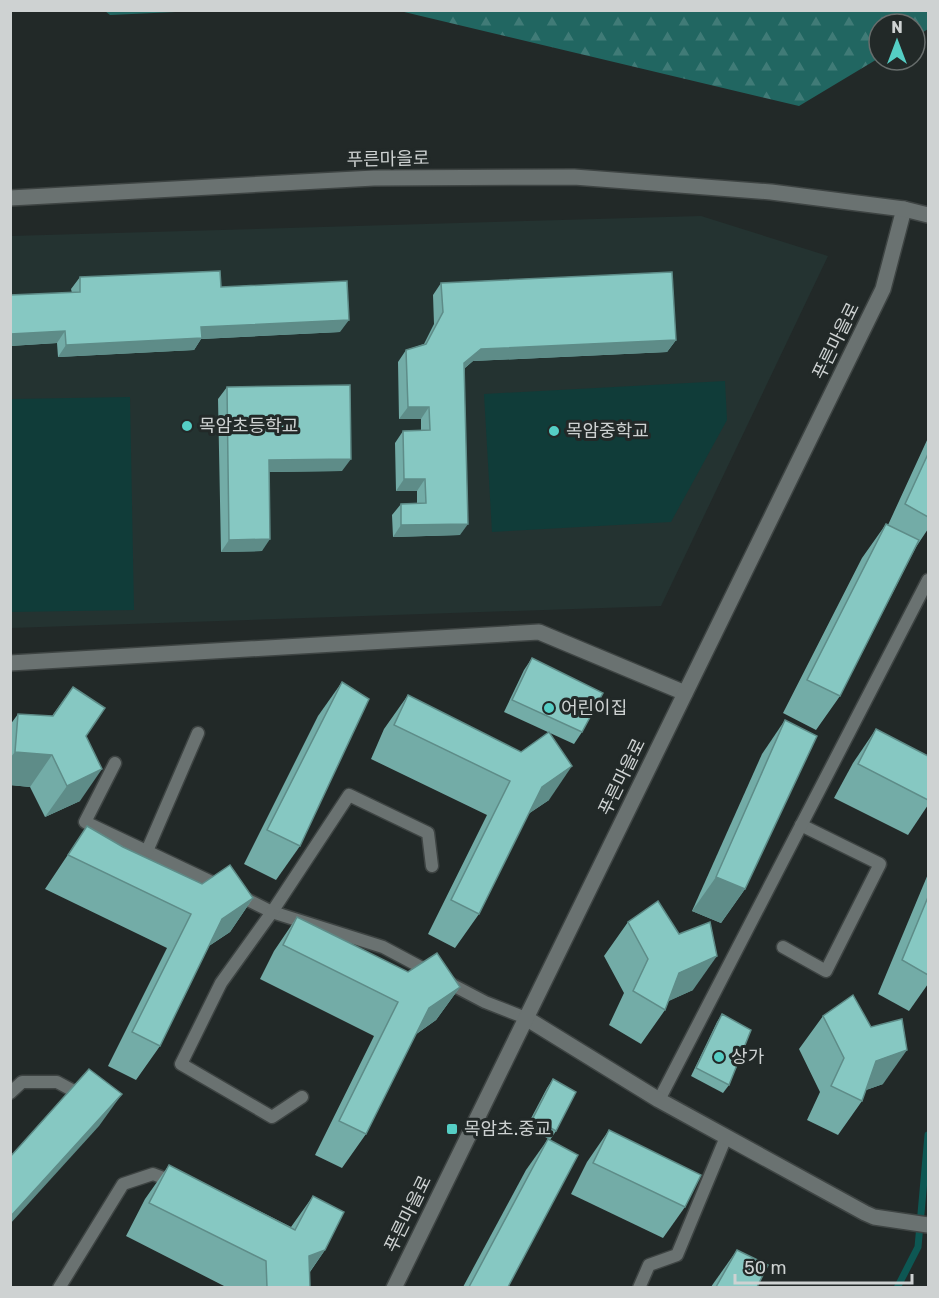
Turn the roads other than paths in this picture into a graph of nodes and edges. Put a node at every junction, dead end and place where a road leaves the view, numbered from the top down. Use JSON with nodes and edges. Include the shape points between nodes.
{"nodes":[{"id":1,"x":10,"y":198,"type":"edge"},
{"id":2,"x":904,"y":209,"type":"junction"},
{"id":3,"x":928,"y":214,"type":"edge"},
{"id":4,"x":928,"y":580,"type":"edge"},
{"id":5,"x":10,"y":663,"type":"edge"},
{"id":6,"x":685,"y":693,"type":"junction"},
{"id":7,"x":198,"y":733,"type":"dead end"},
{"id":8,"x":115,"y":763,"type":"dead end"},
{"id":9,"x":801,"y":825,"type":"junction"},
{"id":10,"x":147,"y":852,"type":"junction"},
{"id":11,"x":432,"y":866,"type":"dead end"},
{"id":12,"x":272,"y":912,"type":"junction"},
{"id":13,"x":783,"y":947,"type":"dead end"},
{"id":14,"x":525,"y":1018,"type":"junction"},
{"id":15,"x":10,"y":1093,"type":"edge"},
{"id":16,"x":302,"y":1097,"type":"dead end"},
{"id":17,"x":86,"y":1098,"type":"edge"},
{"id":18,"x":659,"y":1100,"type":"junction"},
{"id":19,"x":726,"y":1137,"type":"junction"},
{"id":20,"x":186,"y":1186,"type":"edge"},
{"id":21,"x":928,"y":1225,"type":"edge"},
{"id":22,"x":59,"y":1287,"type":"edge"},
{"id":23,"x":394,"y":1287,"type":"edge"},
{"id":24,"x":639,"y":1287,"type":"edge"}],
"edges":[{"from":1,"to":2,"type":"street","name":"푸른마을로","via":[[374,177],[574,177],[771,192]]},
{"from":2,"to":3,"type":"street"},
{"from":2,"to":6,"type":"street","name":"푸른마을로","via":[[883,289]]},
{"from":4,"to":9,"type":"lane"},
{"from":5,"to":6,"type":"street","via":[[539,632]]},
{"from":6,"to":14,"type":"street","name":"푸른마을로"},
{"from":7,"to":10,"type":"lane"},
{"from":8,"to":10,"type":"lane","via":[[85,822]]},
{"from":9,"to":13,"type":"lane","via":[[880,864],[826,971]]},
{"from":9,"to":18,"type":"lane"},
{"from":10,"to":12,"type":"lane"},
{"from":11,"to":12,"type":"lane","via":[[428,833],[349,795]]},
{"from":12,"to":14,"type":"lane","via":[[382,947],[485,1002]]},
{"from":12,"to":16,"type":"lane","via":[[221,983],[181,1064],[272,1117]]},
{"from":14,"to":18,"type":"street"},
{"from":14,"to":23,"type":"street","name":"푸른마을로"},
{"from":15,"to":17,"type":"lane","via":[[22,1082],[57,1082]]},
{"from":18,"to":19,"type":"street"},
{"from":19,"to":21,"type":"street","via":[[874,1217]]},
{"from":19,"to":24,"type":"lane","via":[[677,1255],[649,1265]]},
{"from":20,"to":22,"type":"lane","via":[[153,1174],[123,1184]]}]}
